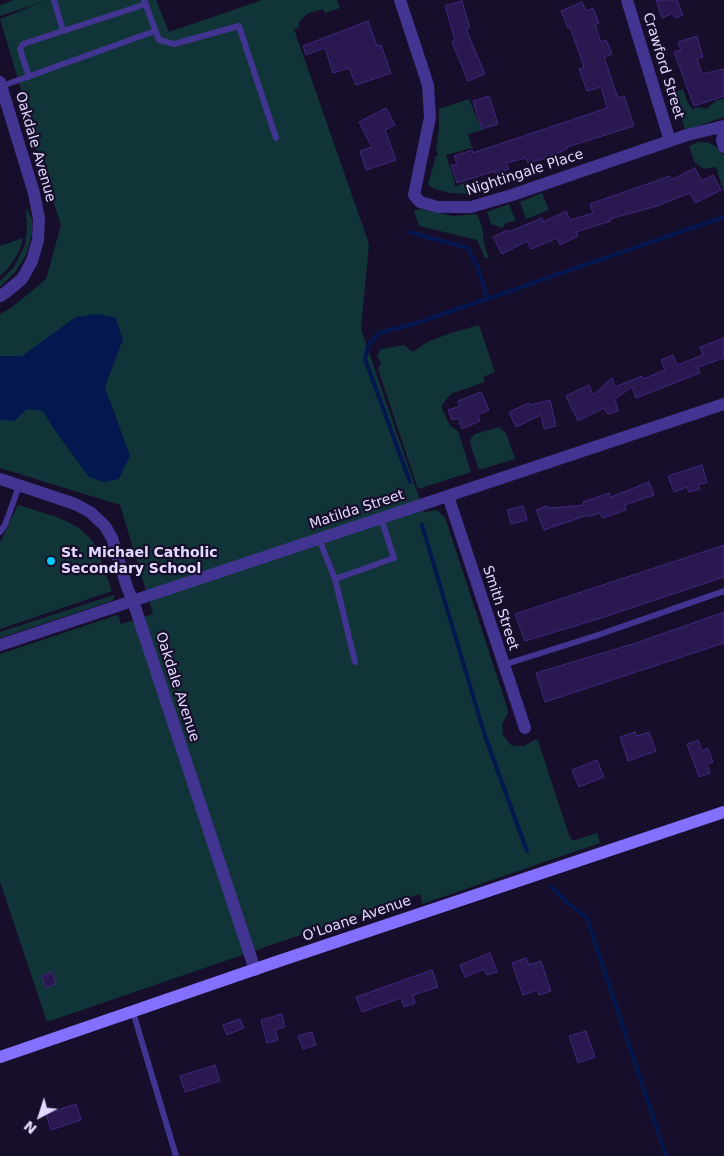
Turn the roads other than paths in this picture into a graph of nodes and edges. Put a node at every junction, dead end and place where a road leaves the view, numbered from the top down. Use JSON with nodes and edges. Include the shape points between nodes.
{"nodes":[{"id":1,"x":54,"y":0,"type":"edge"},
{"id":2,"x":400,"y":0,"type":"edge"},
{"id":3,"x":627,"y":0,"type":"edge"},
{"id":4,"x":145,"y":2,"type":"edge"},
{"id":5,"x":63,"y":31,"type":"junction"},
{"id":6,"x":155,"y":31,"type":"junction"},
{"id":7,"x":29,"y":77,"type":"junction"},
{"id":8,"x":1,"y":84,"type":"edge"},
{"id":9,"x":724,"y":127,"type":"edge"},
{"id":10,"x":276,"y":138,"type":"dead end"},
{"id":11,"x":670,"y":141,"type":"junction"},
{"id":12,"x":724,"y":146,"type":"edge"},
{"id":13,"x":0,"y":296,"type":"edge"},
{"id":14,"x":724,"y":404,"type":"edge"},
{"id":15,"x":0,"y":480,"type":"edge"},
{"id":16,"x":18,"y":486,"type":"junction"},
{"id":17,"x":448,"y":496,"type":"junction"},
{"id":18,"x":381,"y":518,"type":"junction"},
{"id":19,"x":0,"y":532,"type":"edge"},
{"id":20,"x":319,"y":539,"type":"junction"},
{"id":21,"x":335,"y":579,"type":"junction"},
{"id":22,"x":724,"y":591,"type":"edge"},
{"id":23,"x":133,"y":601,"type":"junction"},
{"id":24,"x":0,"y":645,"type":"edge"},
{"id":25,"x":354,"y":662,"type":"dead end"},
{"id":26,"x":503,"y":665,"type":"junction"},
{"id":27,"x":525,"y":728,"type":"dead end"},
{"id":28,"x":724,"y":812,"type":"edge"},
{"id":29,"x":255,"y":970,"type":"junction"},
{"id":30,"x":133,"y":1012,"type":"junction"},
{"id":31,"x":0,"y":1057,"type":"edge"},
{"id":32,"x":176,"y":1156,"type":"edge"}],
"edges":[{"from":1,"to":5,"type":"lane"},
{"from":2,"to":11,"type":"street","name":"Nightingale Place","via":[[428,85],[430,117],[414,195],[420,202],[438,207],[471,207]]},
{"from":3,"to":11,"type":"street","name":"Crawford Street"},
{"from":4,"to":5,"type":"lane"},
{"from":4,"to":6,"type":"lane"},
{"from":5,"to":7,"type":"lane","via":[[23,44],[20,49]]},
{"from":6,"to":7,"type":"lane"},
{"from":6,"to":10,"type":"lane","via":[[160,40],[174,44],[239,26]]},
{"from":7,"to":8,"type":"lane"},
{"from":8,"to":13,"type":"street","name":"Oakdale Avenue","via":[[39,219],[32,261],[22,279]]},
{"from":9,"to":11,"type":"street","name":"Nightingale Place"},
{"from":9,"to":12,"type":"street"},
{"from":14,"to":17,"type":"street","name":"Matilda Street"},
{"from":15,"to":16,"type":"street","name":"Oakdale Avenue"},
{"from":16,"to":19,"type":"lane"},
{"from":16,"to":23,"type":"street","name":"Oakdale Avenue","via":[[75,504],[105,526]]},
{"from":17,"to":18,"type":"street","name":"Matilda Street"},
{"from":17,"to":26,"type":"street","name":"Smith Street"},
{"from":18,"to":20,"type":"street","name":"Matilda Street"},
{"from":18,"to":21,"type":"lane","via":[[394,558]]},
{"from":20,"to":21,"type":"lane"},
{"from":20,"to":23,"type":"street","name":"Matilda Street"},
{"from":21,"to":25,"type":"lane"},
{"from":22,"to":26,"type":"lane"},
{"from":23,"to":24,"type":"street","name":"Matilda Street"},
{"from":23,"to":29,"type":"street","name":"Oakdale Avenue"},
{"from":26,"to":27,"type":"street","name":"Smith Street"},
{"from":28,"to":29,"type":"main road","name":"O'Loane Avenue"},
{"from":29,"to":30,"type":"main road","name":"O'Loane Avenue"},
{"from":30,"to":31,"type":"main road","name":"O'Loane Avenue"},
{"from":30,"to":32,"type":"lane"}]}
